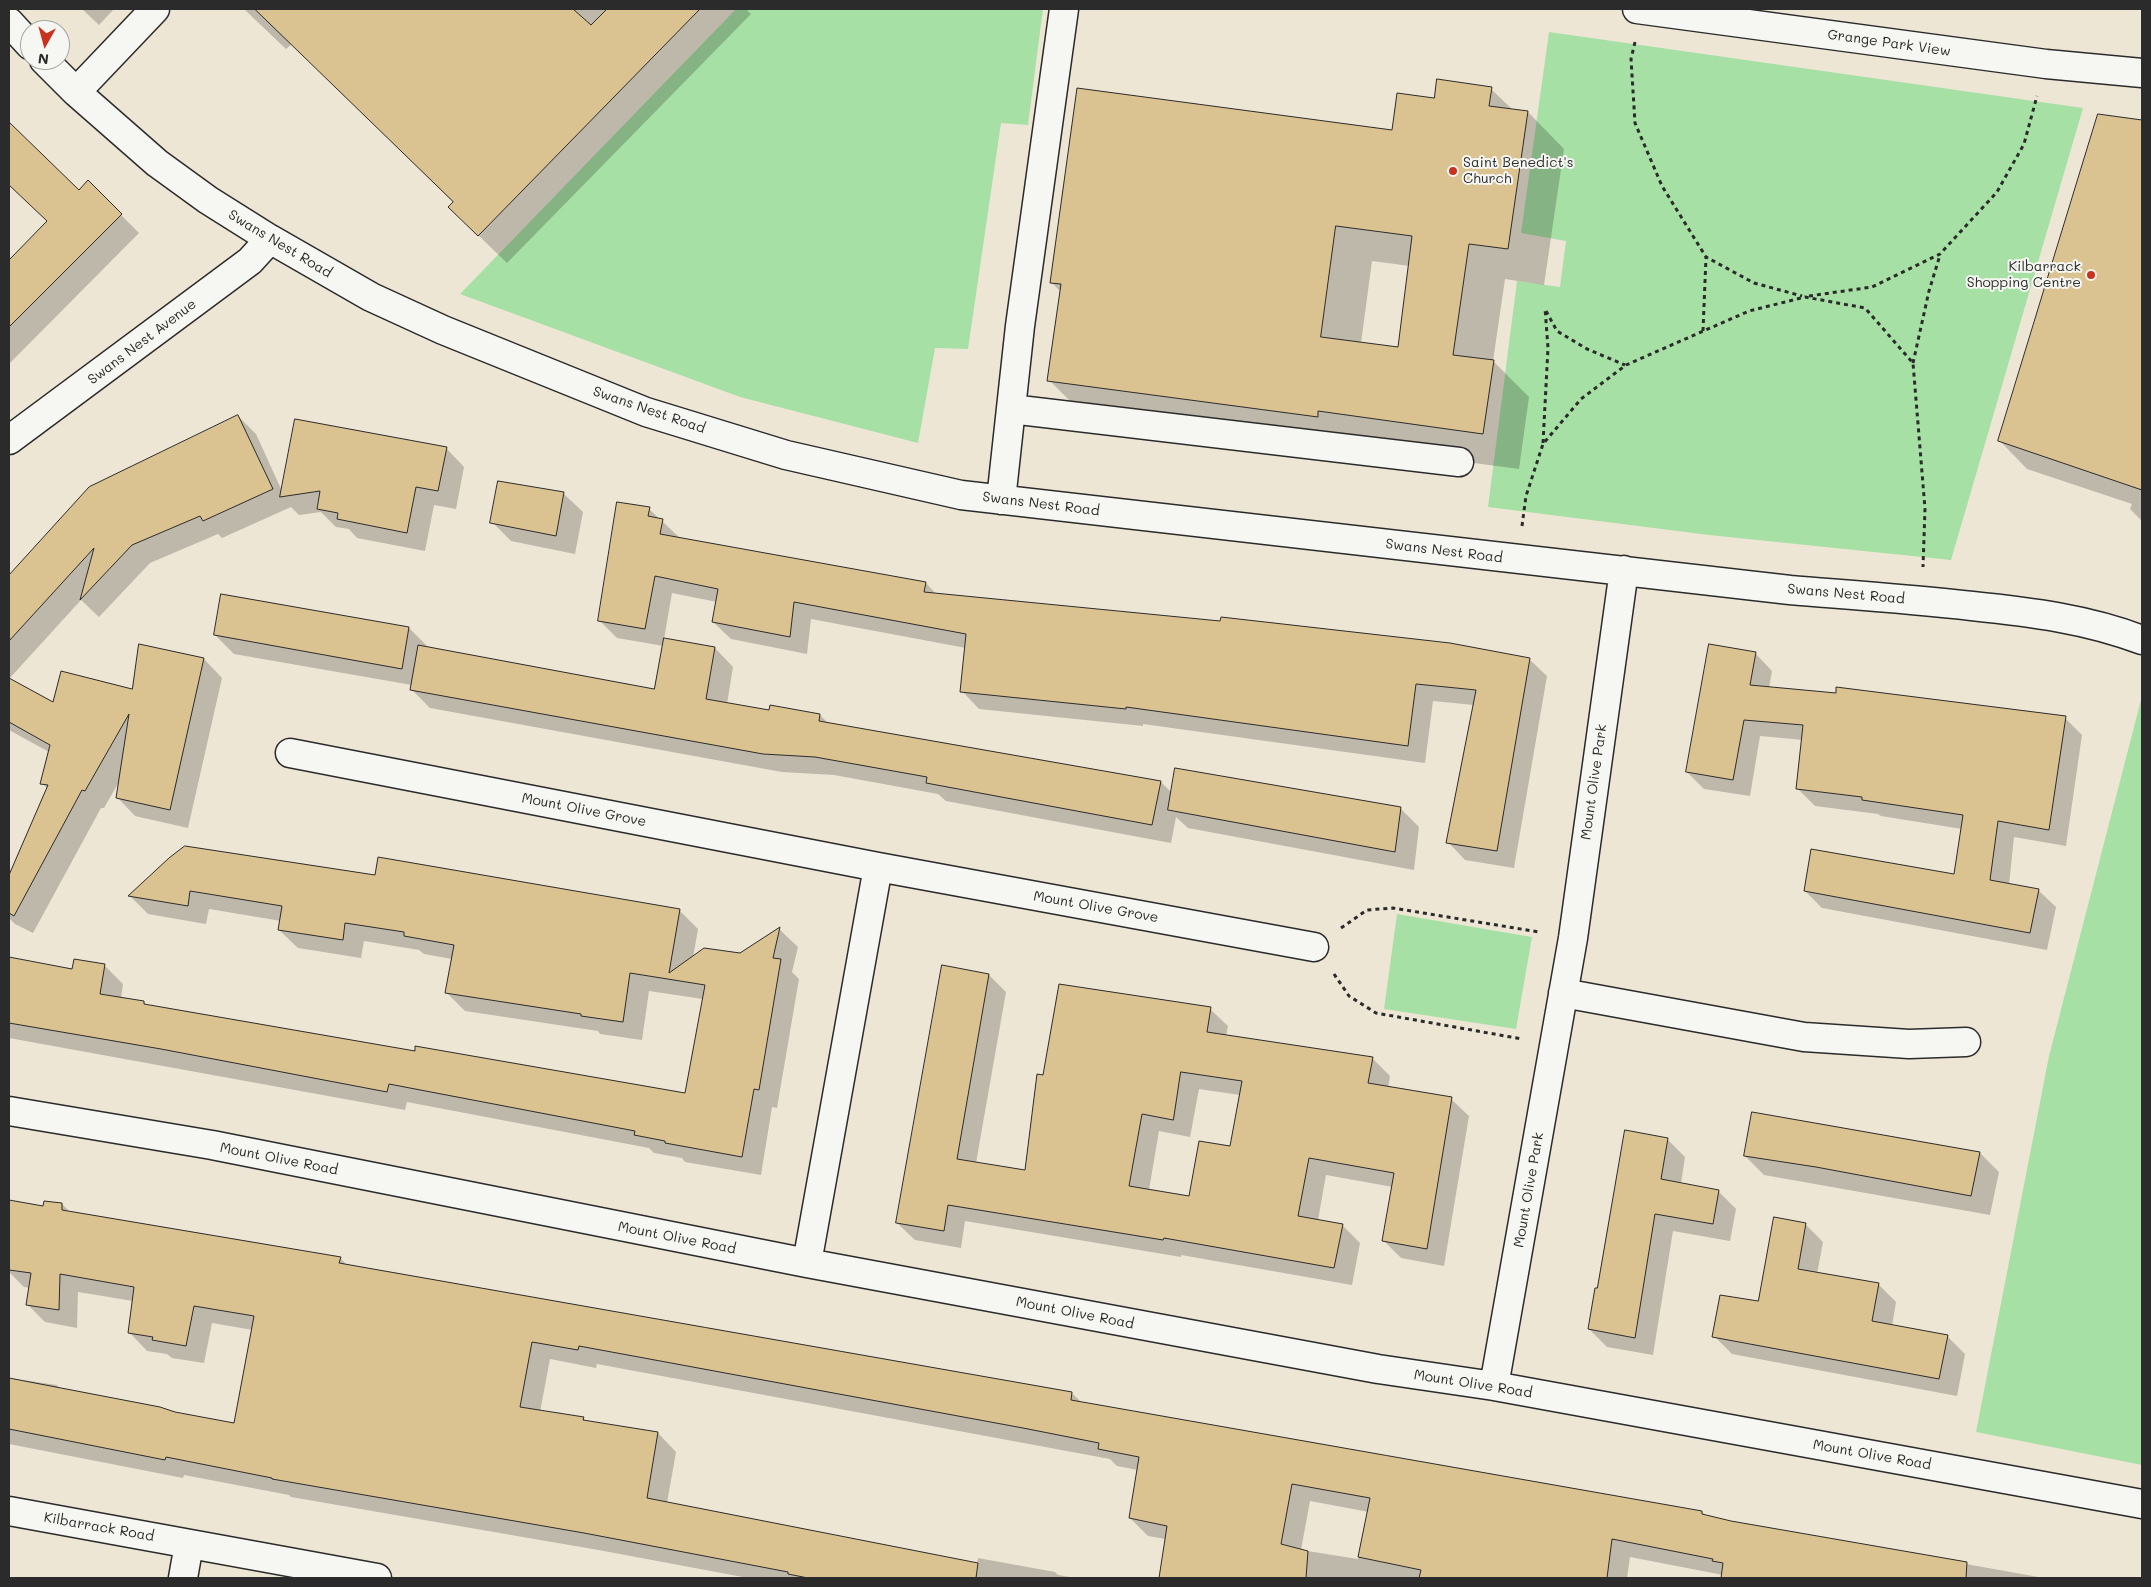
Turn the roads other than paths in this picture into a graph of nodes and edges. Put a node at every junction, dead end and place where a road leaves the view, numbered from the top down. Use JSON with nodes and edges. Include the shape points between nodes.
{"nodes":[{"id":1,"x":155,"y":9,"type":"edge"},
{"id":2,"x":1064,"y":9,"type":"edge"},
{"id":3,"x":1639,"y":9,"type":"edge"},
{"id":4,"x":9,"y":22,"type":"edge"},
{"id":5,"x":20,"y":34,"type":"edge"},
{"id":6,"x":54,"y":70,"type":"edge"},
{"id":7,"x":2142,"y":73,"type":"edge"},
{"id":8,"x":76,"y":92,"type":"junction"},
{"id":9,"x":270,"y":239,"type":"junction"},
{"id":10,"x":1011,"y":409,"type":"junction"},
{"id":11,"x":9,"y":440,"type":"edge"},
{"id":12,"x":1459,"y":462,"type":"dead end"},
{"id":13,"x":1002,"y":500,"type":"junction"},
{"id":14,"x":1624,"y":570,"type":"junction"},
{"id":15,"x":2142,"y":640,"type":"edge"},
{"id":16,"x":290,"y":752,"type":"dead end"},
{"id":17,"x":878,"y":867,"type":"junction"},
{"id":18,"x":1314,"y":947,"type":"road end"},
{"id":19,"x":1563,"y":994,"type":"junction"},
{"id":20,"x":1966,"y":1042,"type":"dead end"},
{"id":21,"x":9,"y":1111,"type":"edge"},
{"id":22,"x":807,"y":1263,"type":"junction"},
{"id":23,"x":1494,"y":1386,"type":"junction"},
{"id":24,"x":2142,"y":1504,"type":"edge"},
{"id":25,"x":9,"y":1511,"type":"edge"},
{"id":26,"x":189,"y":1544,"type":"junction"},
{"id":27,"x":183,"y":1578,"type":"edge"},
{"id":28,"x":377,"y":1578,"type":"edge"}],
"edges":[{"from":1,"to":8,"type":"street"},
{"from":2,"to":10,"type":"street"},
{"from":3,"to":7,"type":"street","name":"Grange Park View","via":[[2046,64]]},
{"from":4,"to":5,"type":"street"},
{"from":6,"to":8,"type":"street","name":"Swans Nest Road"},
{"from":8,"to":9,"type":"street","name":"Swans Nest Road","via":[[157,163]]},
{"from":9,"to":11,"type":"street","name":"Swans Nest Avenue","via":[[243,266]]},
{"from":9,"to":13,"type":"street","name":"Swans Nest Road","via":[[371,297],[443,330],[646,412],[786,455],[961,495]]},
{"from":10,"to":12,"type":"street"},
{"from":10,"to":13,"type":"street"},
{"from":13,"to":14,"type":"street","name":"Swans Nest Road"},
{"from":14,"to":15,"type":"street","name":"Swans Nest Road","via":[[1790,590],[2048,614],[2123,632]]},
{"from":14,"to":19,"type":"street","name":"Mount Olive Park"},
{"from":16,"to":17,"type":"street","name":"Mount Olive Grove"},
{"from":17,"to":18,"type":"street","name":"Mount Olive Grove"},
{"from":17,"to":22,"type":"street"},
{"from":19,"to":20,"type":"street","via":[[1804,1037],[1909,1044]]},
{"from":19,"to":23,"type":"street","name":"Mount Olive Park"},
{"from":21,"to":22,"type":"street","name":"Mount Olive Road","via":[[212,1146]]},
{"from":22,"to":23,"type":"street","name":"Mount Olive Road","via":[[1378,1369]]},
{"from":23,"to":24,"type":"street","name":"Mount Olive Road"},
{"from":25,"to":26,"type":"street","name":"Kilbarrack Road"},
{"from":26,"to":27,"type":"street"},
{"from":26,"to":28,"type":"street","name":"Kilbarrack Road"}]}
